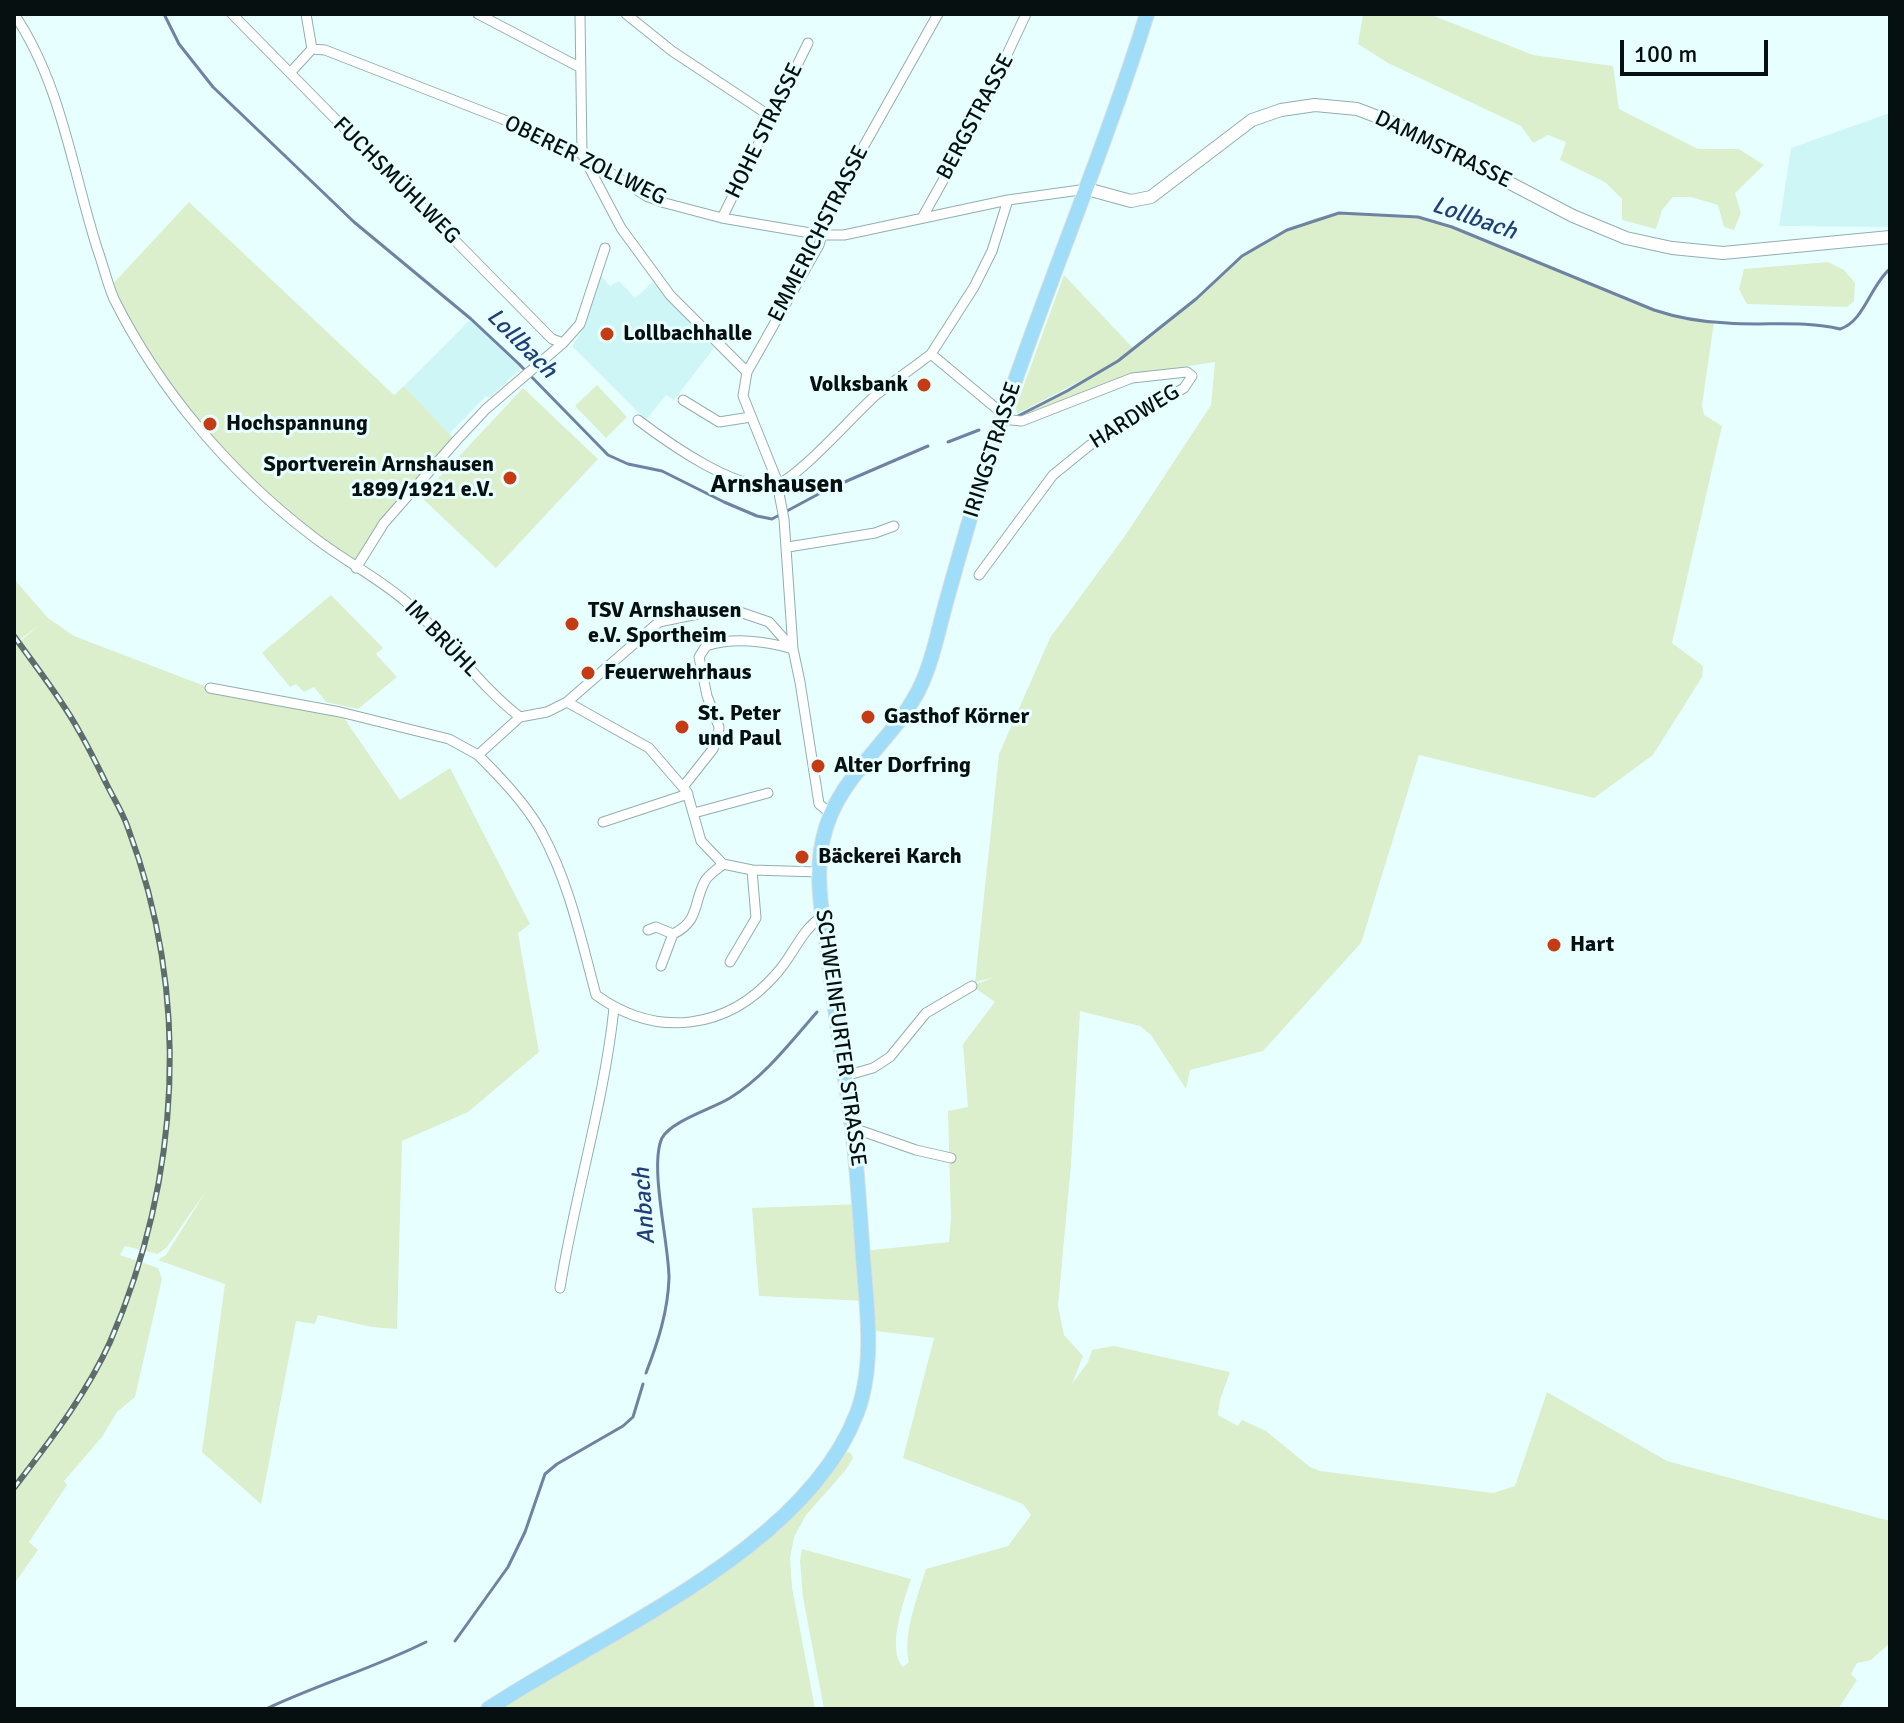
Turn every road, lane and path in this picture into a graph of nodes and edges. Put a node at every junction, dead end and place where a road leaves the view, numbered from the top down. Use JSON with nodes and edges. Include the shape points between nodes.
{"nodes":[{"id":1,"x":14,"y":14,"type":"edge"},
{"id":2,"x":232,"y":14,"type":"edge"},
{"id":3,"x":306,"y":14,"type":"edge"},
{"id":4,"x":478,"y":14,"type":"edge"},
{"id":5,"x":580,"y":14,"type":"edge"},
{"id":6,"x":626,"y":14,"type":"edge"},
{"id":7,"x":938,"y":14,"type":"edge"},
{"id":8,"x":1026,"y":14,"type":"edge"},
{"id":9,"x":1147,"y":14,"type":"edge"},
{"id":10,"x":808,"y":43,"type":"dead end"},
{"id":11,"x":312,"y":49,"type":"junction"},
{"id":12,"x":581,"y":68,"type":"junction"},
{"id":13,"x":290,"y":73,"type":"junction"},
{"id":14,"x":770,"y":116,"type":"junction"},
{"id":15,"x":582,"y":154,"type":"junction"},
{"id":16,"x":1087,"y":189,"type":"junction"},
{"id":17,"x":1008,"y":200,"type":"junction"},
{"id":18,"x":722,"y":218,"type":"junction"},
{"id":19,"x":922,"y":218,"type":"junction"},
{"id":20,"x":822,"y":235,"type":"junction"},
{"id":21,"x":1890,"y":237,"type":"edge"},
{"id":22,"x":605,"y":248,"type":"dead end"},
{"id":23,"x":563,"y":343,"type":"junction"},
{"id":24,"x":931,"y":354,"type":"junction"},
{"id":25,"x":747,"y":372,"type":"junction"},
{"id":26,"x":683,"y":400,"type":"dead end"},
{"id":27,"x":1003,"y":414,"type":"junction"},
{"id":28,"x":751,"y":417,"type":"junction"},
{"id":29,"x":638,"y":420,"type":"dead end"},
{"id":30,"x":777,"y":485,"type":"junction"},
{"id":31,"x":894,"y":526,"type":"dead end"},
{"id":32,"x":788,"y":547,"type":"junction"},
{"id":33,"x":356,"y":568,"type":"junction"},
{"id":34,"x":979,"y":575,"type":"dead end"},
{"id":35,"x":793,"y":649,"type":"junction"},
{"id":36,"x":210,"y":688,"type":"dead end"},
{"id":37,"x":567,"y":702,"type":"junction"},
{"id":38,"x":520,"y":717,"type":"junction"},
{"id":39,"x":478,"y":755,"type":"junction"},
{"id":40,"x":685,"y":790,"type":"junction"},
{"id":41,"x":768,"y":793,"type":"dead end"},
{"id":42,"x":694,"y":813,"type":"junction"},
{"id":43,"x":830,"y":813,"type":"junction"},
{"id":44,"x":603,"y":822,"type":"dead end"},
{"id":45,"x":723,"y":864,"type":"junction"},
{"id":46,"x":752,"y":870,"type":"junction"},
{"id":47,"x":819,"y":872,"type":"junction"},
{"id":48,"x":823,"y":916,"type":"junction"},
{"id":49,"x":648,"y":930,"type":"dead end"},
{"id":50,"x":673,"y":934,"type":"junction"},
{"id":51,"x":730,"y":962,"type":"dead end"},
{"id":52,"x":661,"y":966,"type":"dead end"},
{"id":53,"x":972,"y":986,"type":"dead end"},
{"id":54,"x":614,"y":1008,"type":"junction"},
{"id":55,"x":845,"y":1076,"type":"junction"},
{"id":56,"x":853,"y":1128,"type":"junction"},
{"id":57,"x":951,"y":1158,"type":"dead end"},
{"id":58,"x":560,"y":1288,"type":"dead end"},
{"id":59,"x":488,"y":1709,"type":"edge"}],
"edges":[{"from":1,"to":33,"type":"street","name":"IM BRÜHL","via":[[37,53],[59,111],[113,296],[155,372],[234,469]]},
{"from":2,"to":13,"type":"street","name":"FUCHSMÜHLWEG"},
{"from":3,"to":11,"type":"street"},
{"from":4,"to":12,"type":"street"},
{"from":5,"to":12,"type":"street"},
{"from":6,"to":14,"type":"street"},
{"from":7,"to":20,"type":"street","name":"EMMERICHSTRASSE","via":[[820,224]]},
{"from":8,"to":19,"type":"street","name":"BERGSTRASSE","via":[[973,127]]},
{"from":9,"to":16,"type":"main road","name":"IRINGSTRASSE"},
{"from":10,"to":14,"type":"street","name":"HOHE STRASSE"},
{"from":11,"to":13,"type":"street"},
{"from":11,"to":15,"type":"street","name":"OBERER ZOLLWEG","via":[[339,55]]},
{"from":12,"to":15,"type":"street"},
{"from":13,"to":23,"type":"street","name":"FUCHSMÜHLWEG","via":[[552,339]]},
{"from":14,"to":18,"type":"street","name":"HOHE STRASSE"},
{"from":15,"to":18,"type":"street","name":"OBERER ZOLLWEG","via":[[646,196]]},
{"from":15,"to":25,"type":"street","via":[[621,228],[661,283]]},
{"from":16,"to":17,"type":"street","name":"OBERER ZOLLWEG"},
{"from":16,"to":21,"type":"street","name":"DAMMSTRASSE","via":[[1131,201],[1151,197],[1252,120],[1315,105],[1357,109],[1399,125],[1626,238],[1723,253]]},
{"from":16,"to":27,"type":"main road","name":"IRINGSTRASSE"},
{"from":17,"to":19,"type":"street","name":"OBERER ZOLLWEG"},
{"from":17,"to":24,"type":"street","via":[[974,287]]},
{"from":18,"to":20,"type":"street","name":"OBERER ZOLLWEG"},
{"from":19,"to":20,"type":"street","name":"OBERER ZOLLWEG"},
{"from":20,"to":25,"type":"street","name":"EMMERICHSTRASSE"},
{"from":22,"to":23,"type":"street","via":[[580,324]]},
{"from":23,"to":33,"type":"street","via":[[456,441],[384,523]]},
{"from":24,"to":27,"type":"street"},
{"from":24,"to":30,"type":"street"},
{"from":25,"to":28,"type":"street","via":[[743,396]]},
{"from":26,"to":28,"type":"street","via":[[719,422]]},
{"from":27,"to":34,"type":"street","name":"HARDWEG","via":[[1022,421],[1132,378],[1187,372],[1192,376],[1184,388],[1090,445],[1053,475]]},
{"from":27,"to":43,"type":"main road","name":"IRINGSTRASSE","via":[[922,684]]},
{"from":28,"to":30,"type":"street"},
{"from":29,"to":30,"type":"street","via":[[701,463],[755,485]]},
{"from":30,"to":32,"type":"street"},
{"from":31,"to":32,"type":"street"},
{"from":32,"to":35,"type":"street"},
{"from":33,"to":38,"type":"street","name":"IM BRÜHL","via":[[405,601],[497,700]]},
{"from":35,"to":37,"type":"street","via":[[769,622],[734,610],[677,617],[654,625]]},
{"from":35,"to":40,"type":"street","via":[[767,641],[706,646],[699,657],[718,738]]},
{"from":35,"to":43,"type":"street","via":[[819,804]]},
{"from":36,"to":39,"type":"street","via":[[353,715],[449,739]]},
{"from":37,"to":38,"type":"street"},
{"from":37,"to":40,"type":"street","via":[[649,748]]},
{"from":38,"to":39,"type":"street"},
{"from":39,"to":54,"type":"street","via":[[541,831],[573,906],[596,995]]},
{"from":40,"to":42,"type":"street"},
{"from":40,"to":44,"type":"street"},
{"from":41,"to":42,"type":"street"},
{"from":42,"to":45,"type":"street","via":[[701,841]]},
{"from":43,"to":47,"type":"main road","name":"IRINGSTRASSE"},
{"from":45,"to":46,"type":"street"},
{"from":45,"to":50,"type":"street","via":[[705,880],[685,928]]},
{"from":46,"to":47,"type":"street"},
{"from":46,"to":51,"type":"street","via":[[756,918]]},
{"from":47,"to":48,"type":"main road","name":"SCHWEINFURTER STRASSE"},
{"from":48,"to":54,"type":"street","via":[[809,925],[778,972],[732,1009],[699,1021],[662,1024]]},
{"from":48,"to":55,"type":"main road","name":"SCHWEINFURTER STRASSE"},
{"from":49,"to":50,"type":"street","via":[[656,927]]},
{"from":50,"to":52,"type":"street"},
{"from":53,"to":55,"type":"street","via":[[926,1013],[890,1057]]},
{"from":54,"to":58,"type":"street","via":[[608,1063]]},
{"from":55,"to":56,"type":"main road","name":"SCHWEINFURTER STRASSE"},
{"from":56,"to":57,"type":"street"},
{"from":56,"to":59,"type":"main road","name":"SCHWEINFURTER STRASSE","via":[[868,1330],[865,1382],[843,1444],[770,1530],[732,1559]]}]}
